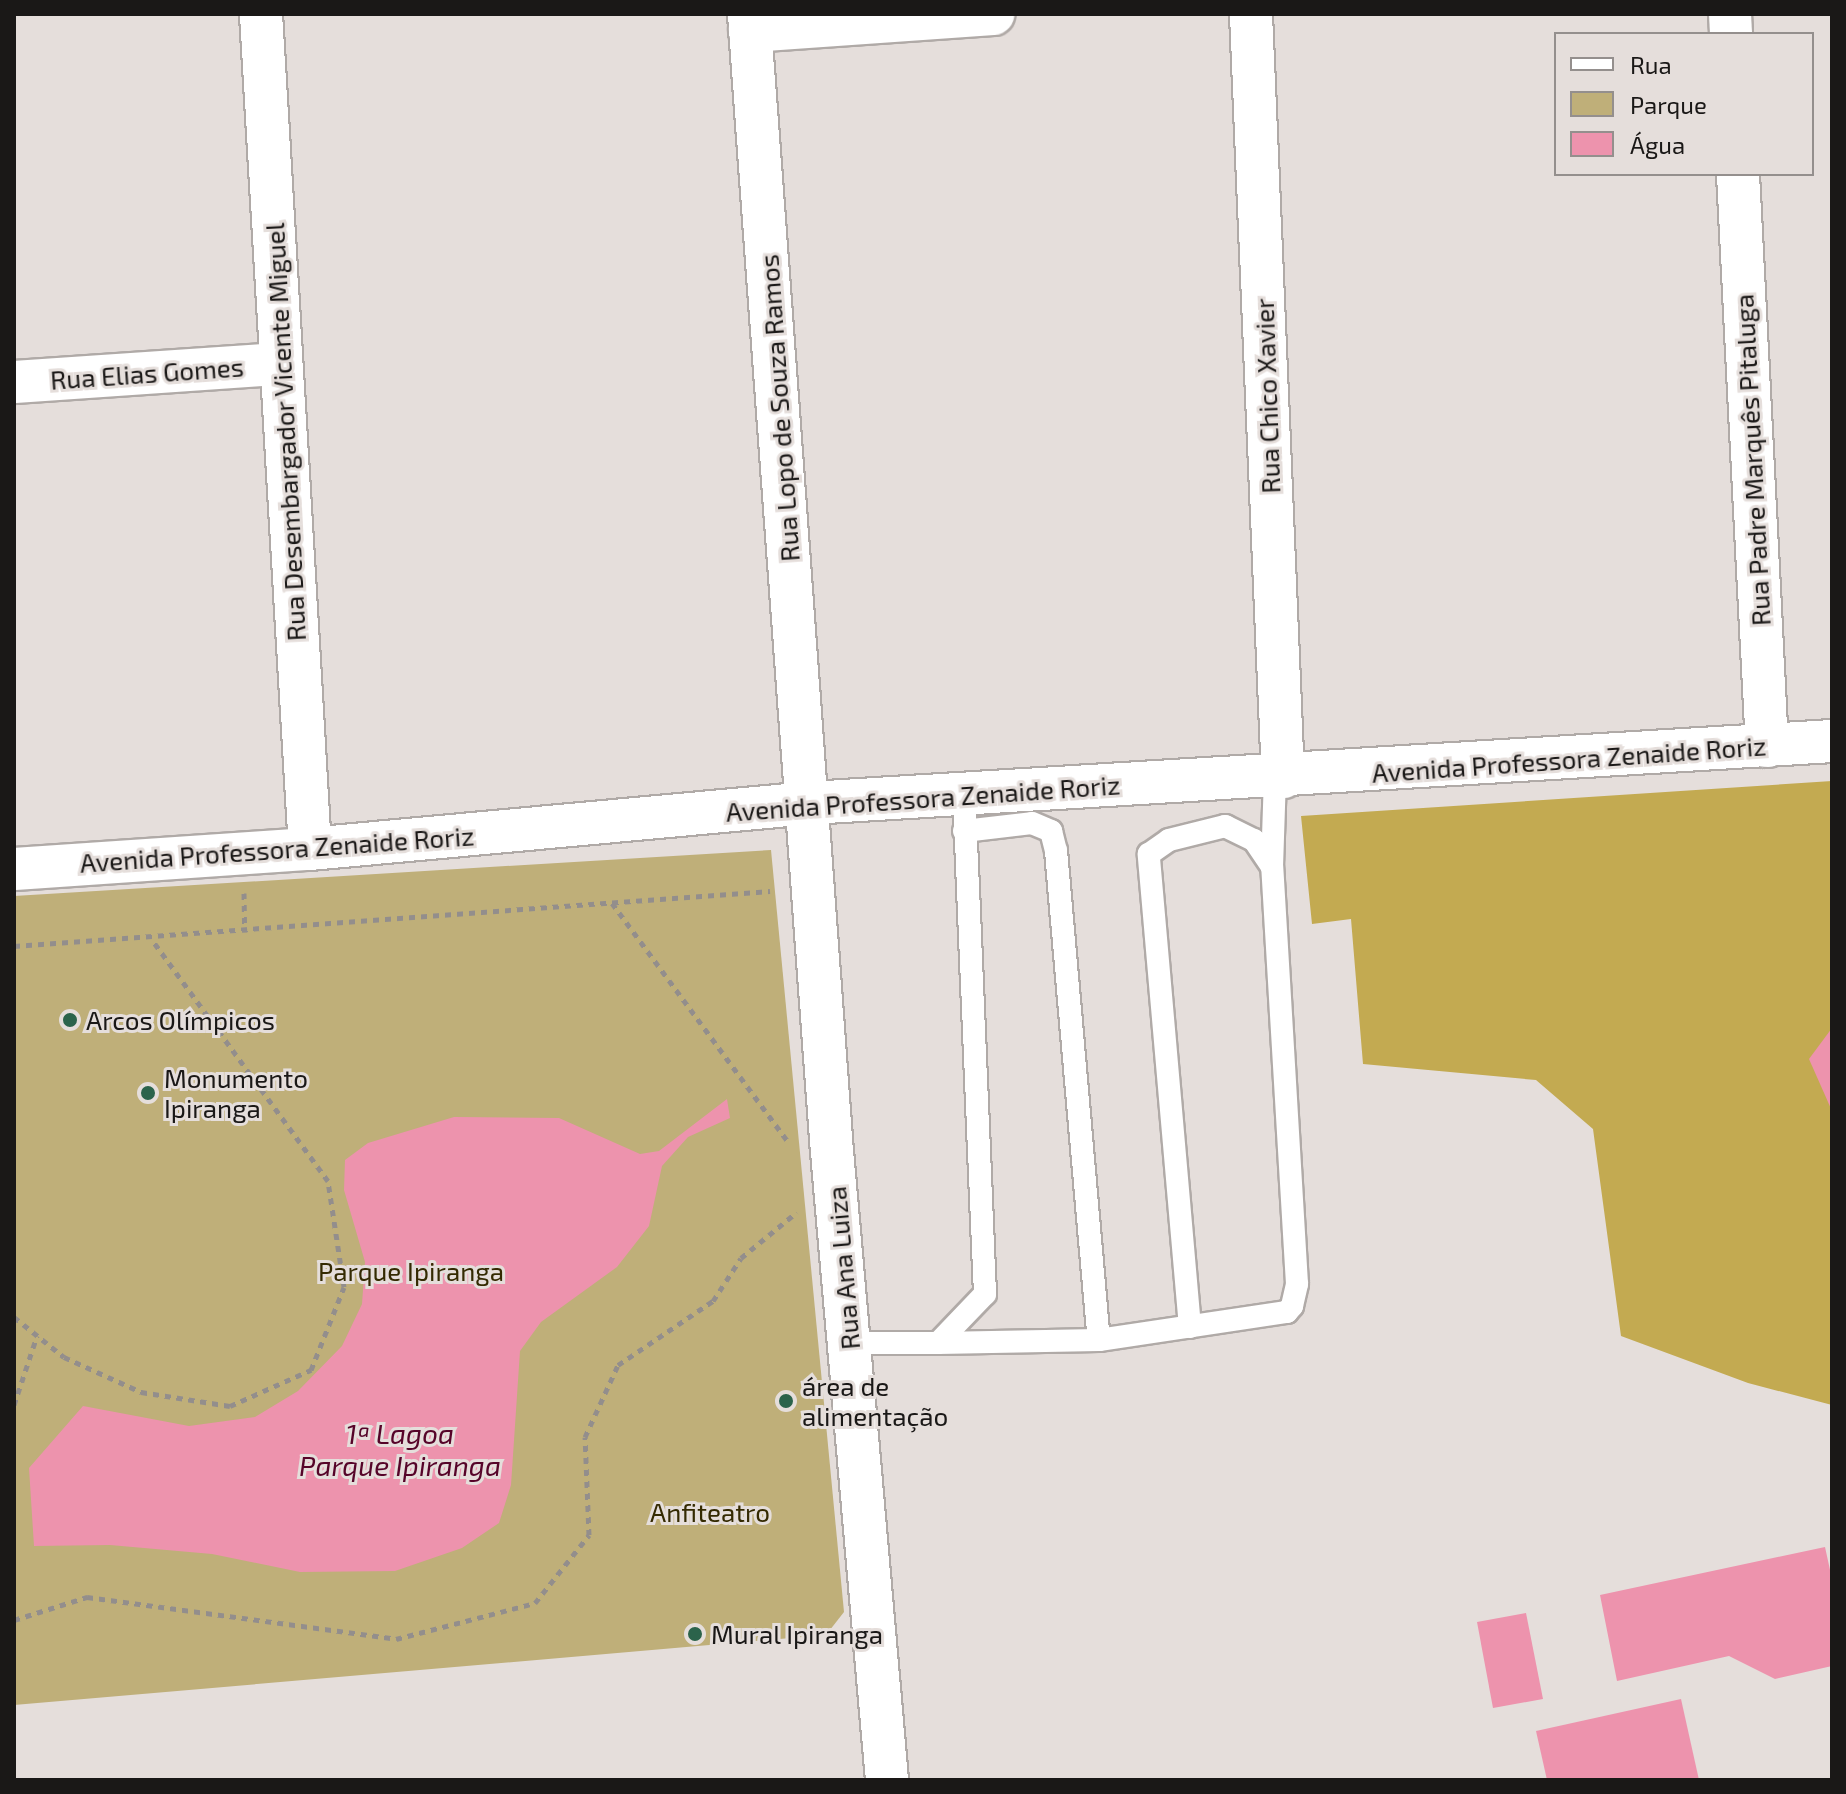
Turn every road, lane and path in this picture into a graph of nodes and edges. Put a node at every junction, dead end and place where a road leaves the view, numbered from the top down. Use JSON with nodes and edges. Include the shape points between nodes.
{"nodes":[{"id":1,"x":261,"y":14,"type":"edge"},
{"id":2,"x":993,"y":14,"type":"edge"},
{"id":3,"x":1251,"y":14,"type":"edge"},
{"id":4,"x":749,"y":23,"type":"edge"},
{"id":5,"x":1738,"y":176,"type":"edge"},
{"id":6,"x":280,"y":364,"type":"junction"},
{"id":7,"x":14,"y":382,"type":"edge"},
{"id":8,"x":1832,"y":741,"type":"edge"},
{"id":9,"x":1767,"y":746,"type":"junction"},
{"id":10,"x":1279,"y":778,"type":"junction"},
{"id":11,"x":810,"y":803,"type":"junction"},
{"id":12,"x":964,"y":814,"type":"junction"},
{"id":13,"x":310,"y":849,"type":"junction"},
{"id":14,"x":1272,"y":867,"type":"junction"},
{"id":15,"x":14,"y":869,"type":"edge"},
{"id":16,"x":612,"y":903,"type":"junction"},
{"id":17,"x":772,"y":905,"type":"dead end"},
{"id":18,"x":152,"y":939,"type":"junction"},
{"id":19,"x":14,"y":946,"type":"edge"},
{"id":20,"x":791,"y":1132,"type":"dead end"},
{"id":21,"x":803,"y":1207,"type":"dead end"},
{"id":22,"x":14,"y":1317,"type":"edge"},
{"id":23,"x":1190,"y":1327,"type":"junction"},
{"id":24,"x":37,"y":1336,"type":"junction"},
{"id":25,"x":1099,"y":1340,"type":"junction"},
{"id":26,"x":850,"y":1343,"type":"junction"},
{"id":27,"x":938,"y":1343,"type":"junction"},
{"id":28,"x":14,"y":1405,"type":"edge"},
{"id":29,"x":14,"y":1620,"type":"edge"},
{"id":30,"x":887,"y":1780,"type":"edge"}],
"edges":[{"from":1,"to":6,"type":"street","name":"Rua Desembargador Vicente Miguel"},
{"from":2,"to":4,"type":"street"},
{"from":3,"to":10,"type":"street","name":"Rua Chico Xavier"},
{"from":4,"to":11,"type":"street","name":"Rua Lopo de Souza Ramos"},
{"from":5,"to":9,"type":"street","name":"Rua Padre Marquês Pitaluga"},
{"from":6,"to":7,"type":"street","name":"Rua Elias Gomes"},
{"from":6,"to":13,"type":"street","name":"Rua Desembargador Vicente Miguel"},
{"from":8,"to":9,"type":"street","name":"Avenida Professora Zenaide Roriz"},
{"from":9,"to":10,"type":"street","name":"Avenida Professora Zenaide Roriz"},
{"from":10,"to":12,"type":"street","name":"Avenida Professora Zenaide Roriz"},
{"from":10,"to":14,"type":"lane"},
{"from":11,"to":12,"type":"street","name":"Avenida Professora Zenaide Roriz"},
{"from":11,"to":13,"type":"street","name":"Avenida Professora Zenaide Roriz"},
{"from":11,"to":26,"type":"street","name":"Rua Ana Luiza"},
{"from":12,"to":25,"type":"lane","via":[[1032,823],[1051,831]]},
{"from":12,"to":27,"type":"lane","via":[[985,1294]]},
{"from":13,"to":15,"type":"street","name":"Avenida Professora Zenaide Roriz"},
{"from":14,"to":23,"type":"lane","via":[[1296,1299],[1287,1312]]},
{"from":14,"to":23,"type":"lane","via":[[1254,840],[1225,826],[1169,840],[1149,854]]},
{"from":16,"to":17,"type":"path","via":[[770,890]]},
{"from":16,"to":18,"type":"path"},
{"from":16,"to":20,"type":"path","via":[[792,1147]]},
{"from":18,"to":19,"type":"path"},
{"from":18,"to":24,"type":"path","via":[[328,1181],[344,1287],[311,1370],[230,1406],[141,1392],[64,1357]]},
{"from":21,"to":29,"type":"path","via":[[741,1258],[713,1301],[618,1365],[585,1437],[589,1535],[535,1603],[396,1639],[87,1597]]},
{"from":22,"to":24,"type":"path"},
{"from":23,"to":25,"type":"lane"},
{"from":24,"to":28,"type":"path"},
{"from":25,"to":27,"type":"lane"},
{"from":26,"to":27,"type":"lane"},
{"from":26,"to":30,"type":"street","name":"Rua Ana Luiza"}]}
